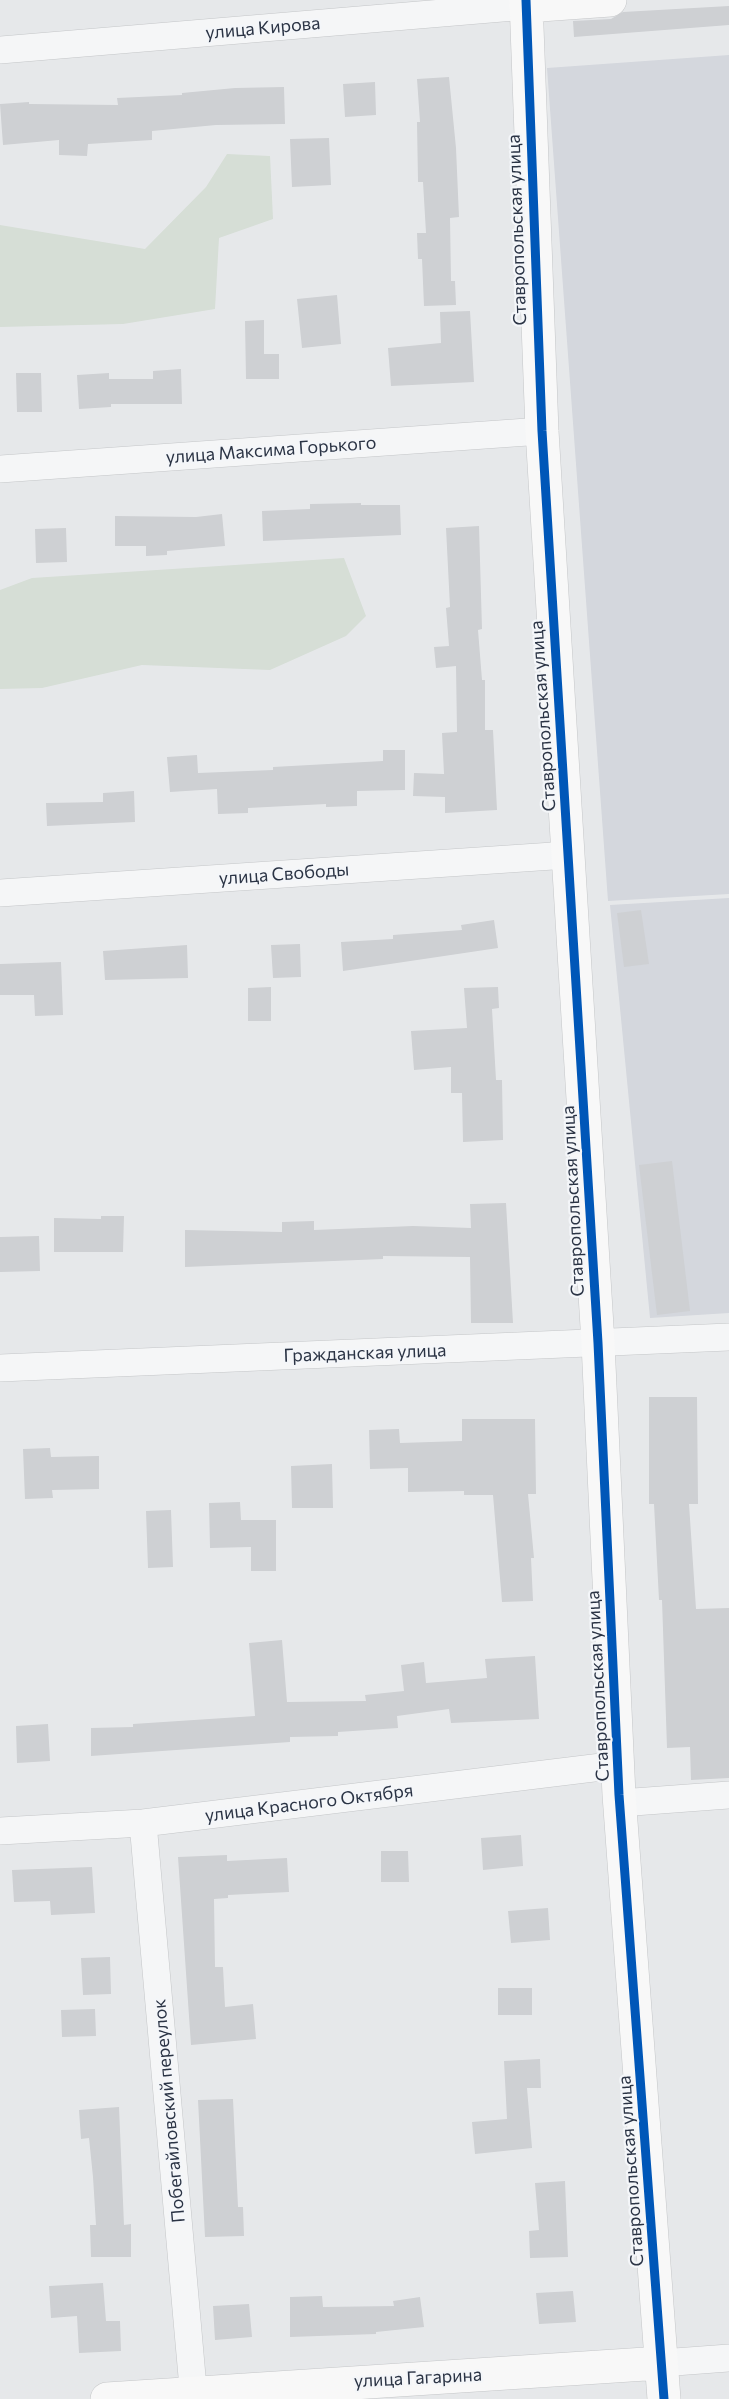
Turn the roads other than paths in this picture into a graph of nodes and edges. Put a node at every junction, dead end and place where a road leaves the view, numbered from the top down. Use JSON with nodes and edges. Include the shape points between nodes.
{"nodes":[{"id":1,"x":610,"y":0,"type":"edge"},
{"id":2,"x":526,"y":3,"type":"edge"},
{"id":3,"x":0,"y":50,"type":"edge"},
{"id":4,"x":542,"y":431,"type":"junction"},
{"id":5,"x":0,"y":469,"type":"edge"},
{"id":6,"x":568,"y":855,"type":"junction"},
{"id":7,"x":0,"y":893,"type":"edge"},
{"id":8,"x":729,"y":1337,"type":"edge"},
{"id":9,"x":598,"y":1343,"type":"junction"},
{"id":10,"x":0,"y":1368,"type":"edge"},
{"id":11,"x":618,"y":1765,"type":"junction"},
{"id":12,"x":729,"y":1795,"type":"edge"},
{"id":13,"x":620,"y":1803,"type":"junction"},
{"id":14,"x":143,"y":1823,"type":"junction"},
{"id":15,"x":0,"y":1831,"type":"edge"},
{"id":16,"x":729,"y":2358,"type":"edge"},
{"id":17,"x":661,"y":2363,"type":"junction"},
{"id":18,"x":193,"y":2395,"type":"edge"},
{"id":19,"x":107,"y":2399,"type":"edge"},
{"id":20,"x":664,"y":2399,"type":"edge"}],
"edges":[{"from":1,"to":2,"type":"street"},
{"from":2,"to":3,"type":"street","name":"улица Кирова"},
{"from":2,"to":4,"type":"street","name":"Ставропольская улица"},
{"from":4,"to":5,"type":"street","name":"улица Максима Горького"},
{"from":4,"to":6,"type":"street","name":"Ставропольская улица"},
{"from":6,"to":7,"type":"street","name":"улица Свободы"},
{"from":6,"to":9,"type":"street","name":"Ставропольская улица"},
{"from":8,"to":9,"type":"street","name":"Гражданская улица"},
{"from":9,"to":10,"type":"street","name":"Гражданская улица"},
{"from":9,"to":11,"type":"street","name":"Ставропольская улица"},
{"from":11,"to":13,"type":"street","name":"Ставропольская улица"},
{"from":11,"to":14,"type":"street","name":"улица Красного Октября"},
{"from":12,"to":13,"type":"street"},
{"from":13,"to":17,"type":"street","name":"Ставропольская улица"},
{"from":14,"to":15,"type":"street","name":"улица Красного Октября"},
{"from":14,"to":18,"type":"street","name":"Побегайловский переулок"},
{"from":16,"to":17,"type":"street","name":"улица Гагарина"},
{"from":17,"to":18,"type":"street","name":"улица Гагарина"},
{"from":17,"to":20,"type":"street","name":"Ставропольская улица"},
{"from":18,"to":19,"type":"street","name":"улица Гагарина"}]}
